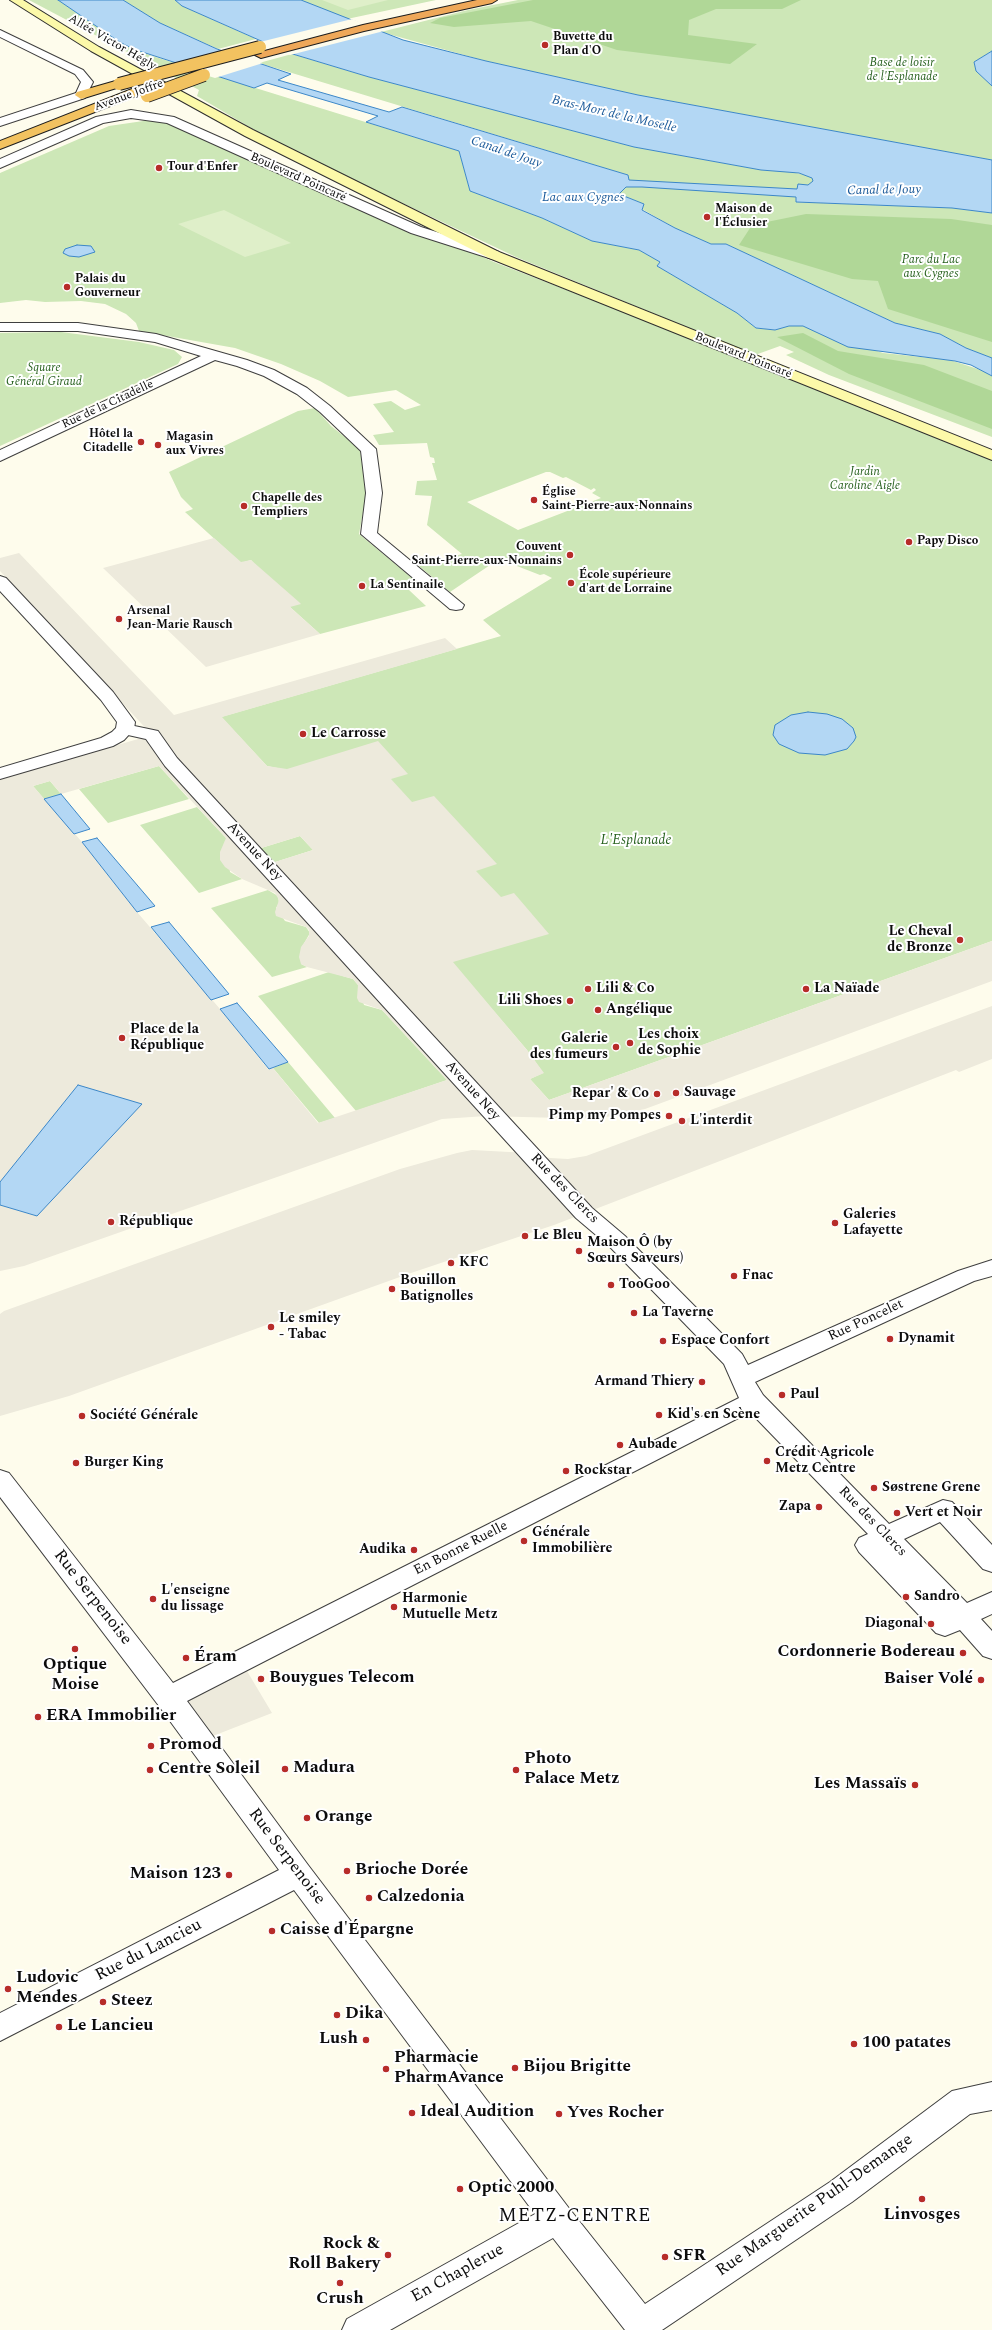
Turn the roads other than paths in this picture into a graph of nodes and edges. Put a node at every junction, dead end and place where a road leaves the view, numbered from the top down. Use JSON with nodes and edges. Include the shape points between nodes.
{"nodes":[{"id":1,"x":15,"y":0,"type":"edge"},
{"id":2,"x":454,"y":0,"type":"edge"},
{"id":3,"x":492,"y":0,"type":"edge"},
{"id":4,"x":412,"y":13,"type":"junction"},
{"id":5,"x":0,"y":33,"type":"edge"},
{"id":6,"x":261,"y":51,"type":"junction"},
{"id":7,"x":155,"y":82,"type":"joint"},
{"id":8,"x":139,"y":92,"type":"junction"},
{"id":9,"x":81,"y":94,"type":"junction"},
{"id":10,"x":100,"y":120,"type":"junction"},
{"id":11,"x":0,"y":122,"type":"edge"},
{"id":12,"x":0,"y":138,"type":"edge"},
{"id":13,"x":0,"y":145,"type":"edge"},
{"id":14,"x":0,"y":164,"type":"edge"},
{"id":15,"x":494,"y":255,"type":"junction"},
{"id":16,"x":0,"y":326,"type":"edge"},
{"id":17,"x":216,"y":354,"type":"junction"},
{"id":18,"x":992,"y":455,"type":"edge"},
{"id":19,"x":0,"y":456,"type":"edge"},
{"id":20,"x":0,"y":582,"type":"edge"},
{"id":21,"x":456,"y":605,"type":"dead end"},
{"id":22,"x":125,"y":728,"type":"junction"},
{"id":23,"x":0,"y":774,"type":"edge"},
{"id":24,"x":509,"y":1132,"type":"joint"},
{"id":25,"x":992,"y":1268,"type":"edge"},
{"id":26,"x":742,"y":1378,"type":"junction"},
{"id":27,"x":754,"y":1401,"type":"junction"},
{"id":28,"x":0,"y":1479,"type":"edge"},
{"id":29,"x":886,"y":1536,"type":"junction"},
{"id":30,"x":992,"y":1562,"type":"edge"},
{"id":31,"x":992,"y":1602,"type":"edge"},
{"id":32,"x":963,"y":1616,"type":"junction"},
{"id":33,"x":992,"y":1649,"type":"edge"},
{"id":34,"x":169,"y":1698,"type":"junction"},
{"id":35,"x":298,"y":1874,"type":"junction"},
{"id":36,"x":0,"y":2028,"type":"edge"},
{"id":37,"x":992,"y":2096,"type":"edge"},
{"id":38,"x":557,"y":2218,"type":"junction"},
{"id":39,"x":643,"y":2328,"type":"edge"},
{"id":40,"x":359,"y":2330,"type":"edge"}],
"edges":[{"from":1,"to":7,"type":"main road","name":"Allée Victor Hégly"},
{"from":2,"to":4,"type":"highway"},
{"from":3,"to":4,"type":"highway"},
{"from":4,"to":6,"type":"highway"},
{"from":5,"to":9,"type":"street","via":[[83,75],[87,82]]},
{"from":6,"to":8,"type":"highway","bridge":true},
{"from":6,"to":8,"type":"highway","name":"Avenue Joffre","bridge":true},
{"from":6,"to":9,"type":"highway","bridge":true},
{"from":7,"to":15,"type":"main road","name":"Boulevard Poincaré","via":[[368,194]]},
{"from":8,"to":10,"type":"highway"},
{"from":8,"to":12,"type":"highway","name":"Avenue Joffre"},
{"from":8,"to":13,"type":"highway","name":"Avenue Joffre"},
{"from":9,"to":11,"type":"street","name":"Avenue Joffre"},
{"from":10,"to":14,"type":"street","name":"Avenue Joffre"},
{"from":10,"to":15,"type":"street","name":"Boulevard Poincaré","via":[[132,114],[170,120],[416,230]]},
{"from":15,"to":18,"type":"main road","name":"Boulevard Poincaré"},
{"from":16,"to":17,"type":"street","via":[[78,327],[110,331],[156,338]]},
{"from":17,"to":19,"type":"street","name":"Rue de la Citadelle"},
{"from":17,"to":21,"type":"street","via":[[269,373],[302,391],[325,408],[368,449],[374,493],[369,534]]},
{"from":20,"to":22,"type":"street","via":[[107,696],[126,722]]},
{"from":22,"to":23,"type":"street","via":[[118,736],[107,742]]},
{"from":22,"to":24,"type":"street","name":"Avenue Ney","via":[[152,735],[165,756]]},
{"from":24,"to":26,"type":"street","name":"Rue des Clercs","via":[[584,1213],[617,1242],[734,1360]]},
{"from":25,"to":26,"type":"street","name":"Rue Poncelet","via":[[966,1276]]},
{"from":26,"to":27,"type":"street","name":"Rue des Clercs"},
{"from":27,"to":29,"type":"street","name":"Rue des Clercs"},
{"from":27,"to":34,"type":"street","name":"En Bonne Ruelle"},
{"from":28,"to":34,"type":"street","name":"Rue Serpenoise"},
{"from":29,"to":30,"type":"street","via":[[943,1509]]},
{"from":29,"to":32,"type":"street","via":[[868,1545],[945,1626]]},
{"from":31,"to":32,"type":"street"},
{"from":32,"to":33,"type":"street"},
{"from":34,"to":35,"type":"street","name":"Rue Serpenoise"},
{"from":35,"to":36,"type":"street","name":"Rue du Lancieu"},
{"from":35,"to":38,"type":"street","name":"Rue Serpenoise"},
{"from":37,"to":39,"type":"street","name":"Rue Marguerite Puhl-Demange","via":[[963,2101],[841,2192]]},
{"from":38,"to":39,"type":"street","name":"Rue Serpenoise"},
{"from":38,"to":40,"type":"street","name":"En Chaplerue"}]}
